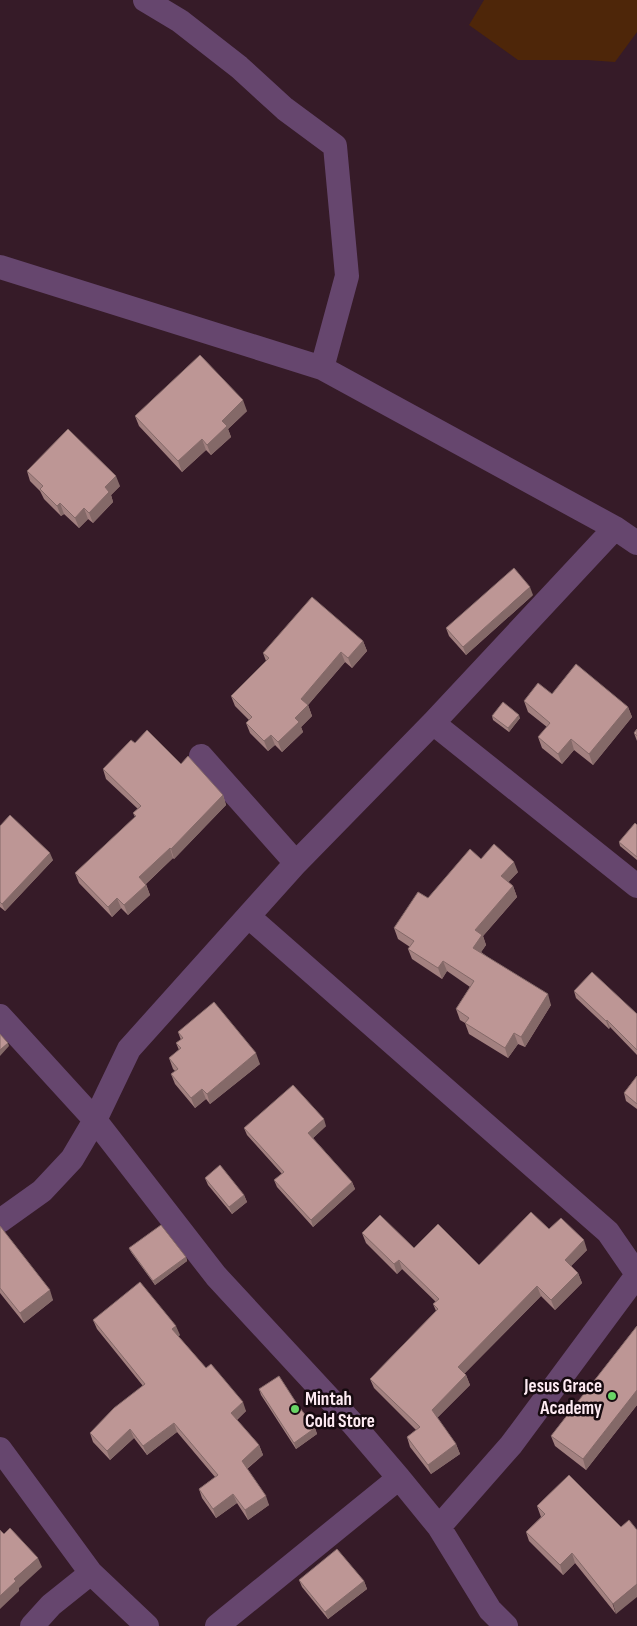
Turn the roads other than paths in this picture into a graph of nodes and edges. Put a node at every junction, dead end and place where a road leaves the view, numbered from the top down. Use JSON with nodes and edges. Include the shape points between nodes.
{"nodes":[{"id":1,"x":145,"y":0,"type":"edge"},
{"id":2,"x":0,"y":267,"type":"edge"},
{"id":3,"x":322,"y":368,"type":"junction"},
{"id":4,"x":616,"y":528,"type":"junction"},
{"id":5,"x":637,"y":543,"type":"edge"},
{"id":6,"x":433,"y":723,"type":"junction"},
{"id":7,"x":201,"y":756,"type":"dead end"},
{"id":8,"x":296,"y":864,"type":"junction"},
{"id":9,"x":637,"y":886,"type":"edge"},
{"id":10,"x":249,"y":917,"type":"junction"},
{"id":11,"x":0,"y":1016,"type":"edge"},
{"id":12,"x":95,"y":1120,"type":"junction"},
{"id":13,"x":0,"y":1221,"type":"edge"},
{"id":14,"x":637,"y":1275,"type":"edge"},
{"id":15,"x":0,"y":1448,"type":"edge"},
{"id":16,"x":399,"y":1478,"type":"junction"},
{"id":17,"x":439,"y":1527,"type":"junction"},
{"id":18,"x":91,"y":1573,"type":"junction"},
{"id":19,"x":32,"y":1626,"type":"edge"},
{"id":20,"x":147,"y":1626,"type":"edge"},
{"id":21,"x":217,"y":1626,"type":"edge"},
{"id":22,"x":506,"y":1626,"type":"edge"}],
"edges":[{"from":1,"to":3,"type":"street","via":[[180,21],[239,67],[285,109],[335,146],[347,276]]},
{"from":2,"to":3,"type":"street"},
{"from":3,"to":4,"type":"street"},
{"from":4,"to":5,"type":"street"},
{"from":4,"to":6,"type":"street"},
{"from":6,"to":8,"type":"street"},
{"from":6,"to":9,"type":"street"},
{"from":7,"to":8,"type":"street"},
{"from":8,"to":10,"type":"street"},
{"from":10,"to":12,"type":"street","via":[[129,1049]]},
{"from":10,"to":14,"type":"street","via":[[608,1232]]},
{"from":11,"to":12,"type":"street"},
{"from":12,"to":13,"type":"street","via":[[72,1159],[42,1192]]},
{"from":12,"to":16,"type":"street","via":[[216,1276]]},
{"from":14,"to":17,"type":"street","via":[[511,1445]]},
{"from":15,"to":18,"type":"street"},
{"from":16,"to":17,"type":"street"},
{"from":16,"to":21,"type":"street"},
{"from":17,"to":22,"type":"street","via":[[490,1610]]},
{"from":18,"to":19,"type":"street","via":[[51,1605]]},
{"from":18,"to":20,"type":"street"}]}
